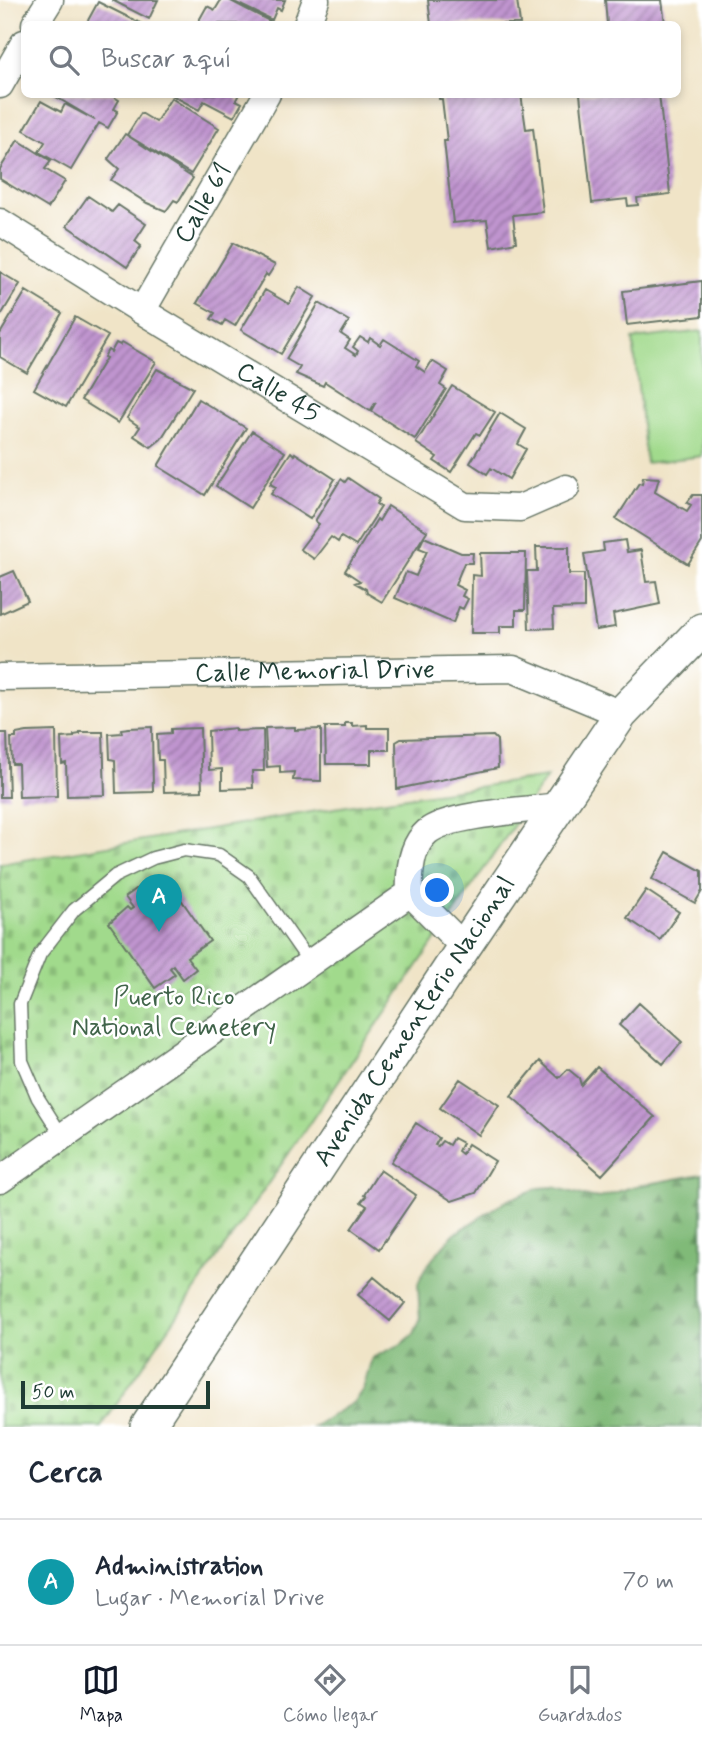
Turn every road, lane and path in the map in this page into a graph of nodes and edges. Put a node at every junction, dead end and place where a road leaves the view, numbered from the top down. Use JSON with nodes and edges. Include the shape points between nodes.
{"nodes":[{"id":1,"x":50,"y":0,"type":"edge"},
{"id":2,"x":316,"y":0,"type":"edge"},
{"id":3,"x":37,"y":21,"type":"edge"},
{"id":4,"x":308,"y":21,"type":"edge"},
{"id":5,"x":21,"y":48,"type":"edge"},
{"id":6,"x":0,"y":85,"type":"edge"},
{"id":7,"x":265,"y":98,"type":"edge"},
{"id":8,"x":0,"y":222,"type":"edge"},
{"id":9,"x":142,"y":311,"type":"junction"},
{"id":10,"x":566,"y":488,"type":"dead end"},
{"id":11,"x":702,"y":630,"type":"edge"},
{"id":12,"x":0,"y":677,"type":"edge"},
{"id":13,"x":621,"y":714,"type":"junction"},
{"id":14,"x":559,"y":806,"type":"junction"},
{"id":15,"x":410,"y":893,"type":"junction"},
{"id":16,"x":464,"y":947,"type":"junction"},
{"id":17,"x":310,"y":964,"type":"junction"},
{"id":18,"x":62,"y":1136,"type":"junction"},
{"id":19,"x":0,"y":1180,"type":"edge"},
{"id":20,"x":147,"y":1427,"type":"edge"}],
"edges":[{"from":1,"to":3,"type":"street"},
{"from":2,"to":4,"type":"street"},
{"from":5,"to":6,"type":"street"},
{"from":7,"to":9,"type":"street","name":"Calle 61"},
{"from":8,"to":9,"type":"street","name":"Calle 45"},
{"from":9,"to":10,"type":"street","name":"Calle 45","via":[[465,506],[520,508]]},
{"from":11,"to":13,"type":"street","name":"Avenida Cementerio Nacional"},
{"from":12,"to":13,"type":"street","name":"Calle Memorial Drive","via":[[513,669]]},
{"from":13,"to":14,"type":"street","name":"Avenida Cementerio Nacional"},
{"from":14,"to":15,"type":"street","via":[[450,821],[427,832],[409,873]]},
{"from":14,"to":16,"type":"street","name":"Avenida Cementerio Nacional"},
{"from":15,"to":16,"type":"street"},
{"from":15,"to":17,"type":"street"},
{"from":16,"to":20,"type":"street","name":"Avenida Cementerio Nacional"},
{"from":17,"to":18,"type":"street"},
{"from":17,"to":18,"type":"lane","via":[[249,876],[219,855],[184,850],[115,876],[74,910],[40,954],[20,1003],[22,1061]]},
{"from":18,"to":19,"type":"street"}]}
